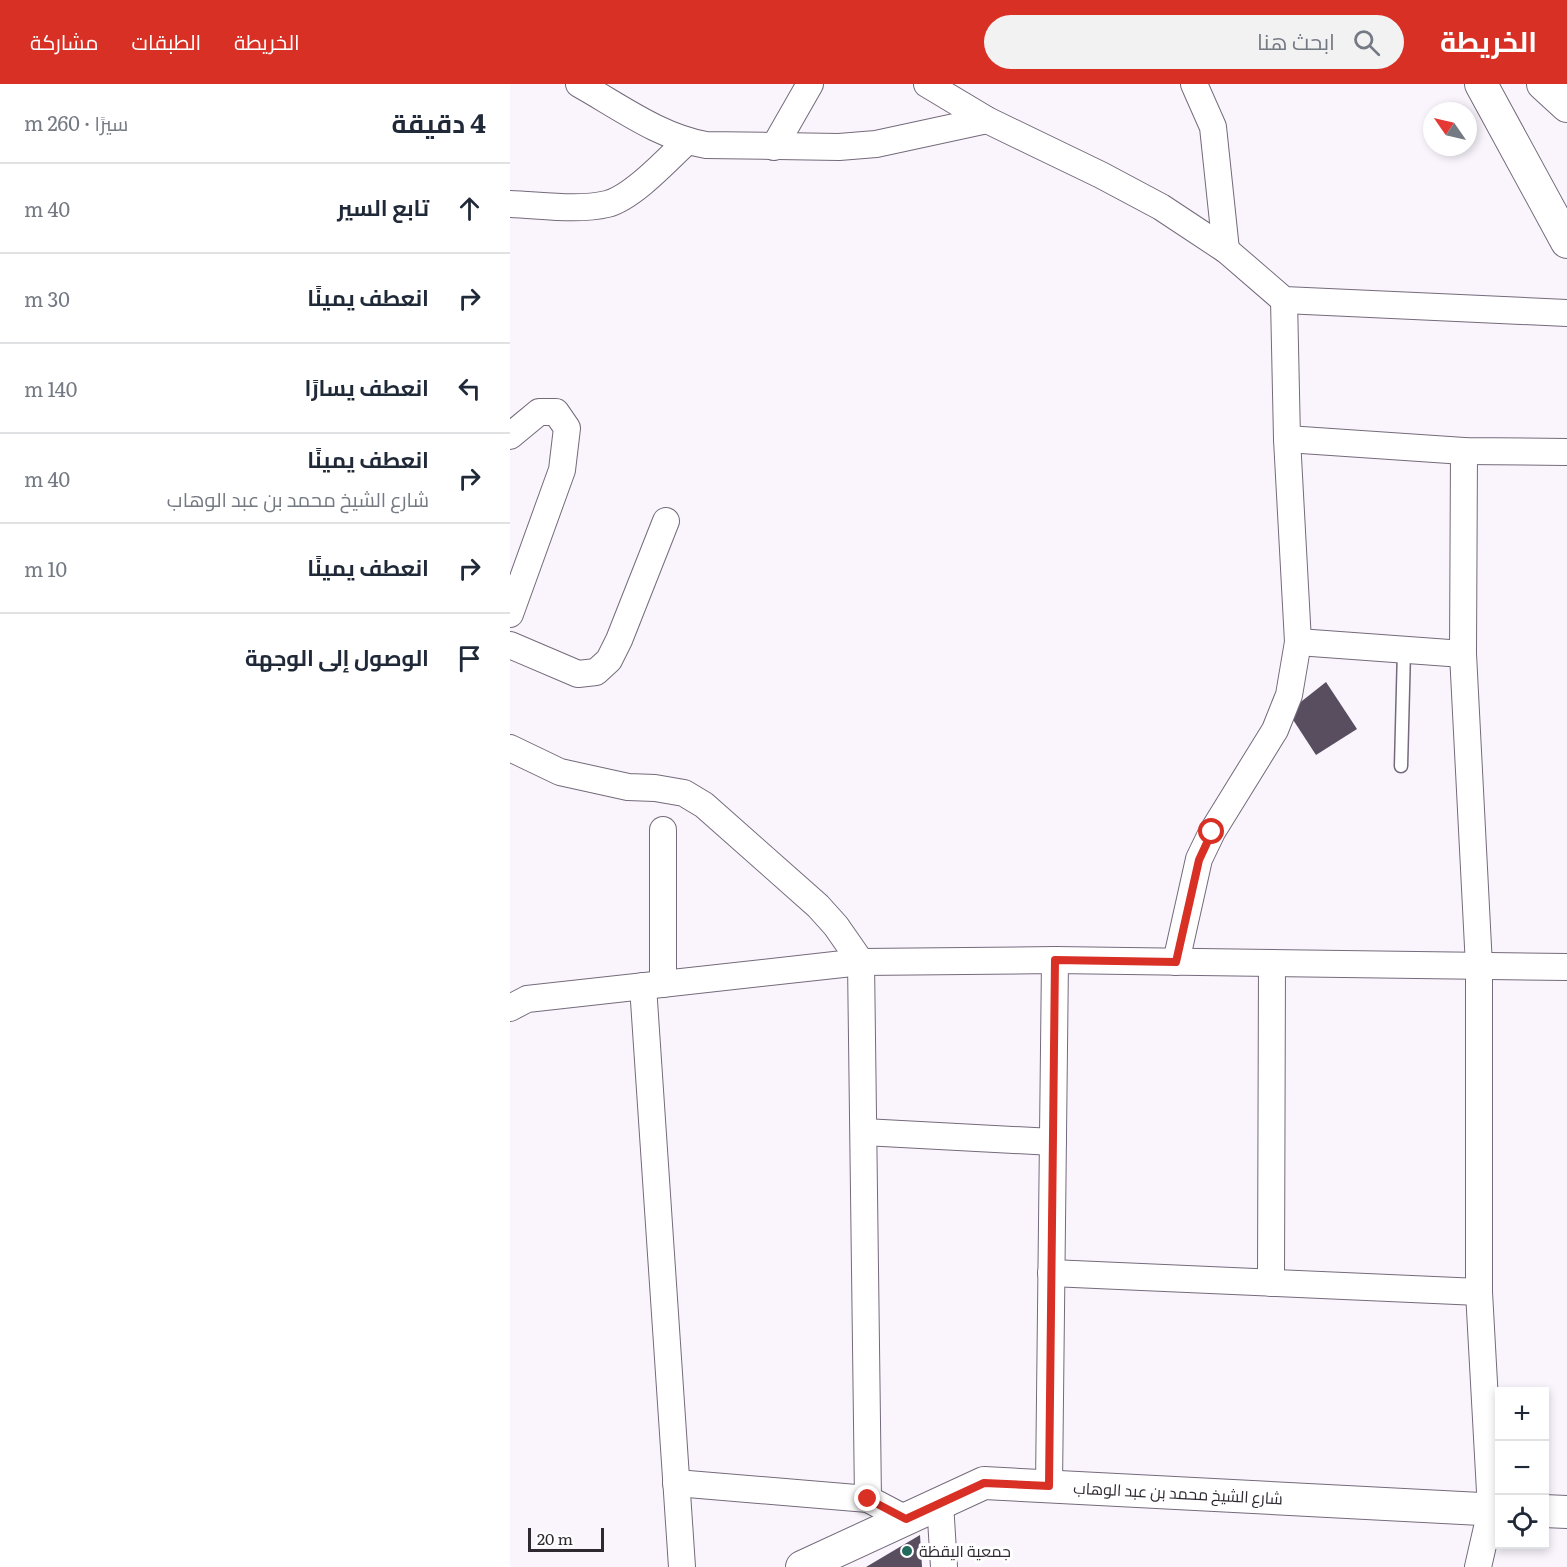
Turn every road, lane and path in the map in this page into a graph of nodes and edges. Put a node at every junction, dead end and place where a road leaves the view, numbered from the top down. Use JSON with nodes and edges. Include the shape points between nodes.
{"nodes":[{"id":1,"x":579,"y":84,"type":"edge"},
{"id":2,"x":810,"y":84,"type":"edge"},
{"id":3,"x":927,"y":84,"type":"edge"},
{"id":4,"x":1194,"y":84,"type":"edge"},
{"id":5,"x":1481,"y":84,"type":"edge"},
{"id":6,"x":1543,"y":84,"type":"edge"},
{"id":7,"x":1567,"y":106,"type":"edge"},
{"id":8,"x":987,"y":120,"type":"junction"},
{"id":9,"x":686,"y":141,"type":"junction"},
{"id":10,"x":774,"y":147,"type":"junction"},
{"id":11,"x":510,"y":204,"type":"edge"},
{"id":12,"x":1567,"y":242,"type":"edge"},
{"id":13,"x":1226,"y":249,"type":"junction"},
{"id":14,"x":1284,"y":300,"type":"junction"},
{"id":15,"x":1567,"y":314,"type":"edge"},
{"id":16,"x":510,"y":436,"type":"edge"},
{"id":17,"x":1287,"y":439,"type":"junction"},
{"id":18,"x":1464,"y":451,"type":"junction"},
{"id":19,"x":1567,"y":452,"type":"edge"},
{"id":20,"x":666,"y":521,"type":"dead end"},
{"id":21,"x":510,"y":614,"type":"edge"},
{"id":22,"x":1298,"y":642,"type":"junction"},
{"id":23,"x":510,"y":645,"type":"edge"},
{"id":24,"x":1404,"y":650,"type":"junction"},
{"id":25,"x":1463,"y":654,"type":"junction"},
{"id":26,"x":510,"y":748,"type":"edge"},
{"id":27,"x":1401,"y":766,"type":"dead end"},
{"id":28,"x":663,"y":830,"type":"dead end"},
{"id":29,"x":1055,"y":960,"type":"junction"},
{"id":30,"x":861,"y":962,"type":"junction"},
{"id":31,"x":1176,"y":962,"type":"junction"},
{"id":32,"x":1272,"y":963,"type":"junction"},
{"id":33,"x":1479,"y":966,"type":"junction"},
{"id":34,"x":1567,"y":968,"type":"edge"},
{"id":35,"x":653,"y":985,"type":"junction"},
{"id":36,"x":510,"y":1008,"type":"edge"},
{"id":37,"x":864,"y":1132,"type":"junction"},
{"id":38,"x":1053,"y":1142,"type":"junction"},
{"id":39,"x":1051,"y":1273,"type":"junction"},
{"id":40,"x":1271,"y":1283,"type":"junction"},
{"id":41,"x":1479,"y":1292,"type":"junction"},
{"id":42,"x":676,"y":1483,"type":"junction"},
{"id":43,"x":1049,"y":1486,"type":"junction"},
{"id":44,"x":868,"y":1499,"type":"junction"},
{"id":45,"x":940,"y":1503,"type":"junction"},
{"id":46,"x":1495,"y":1510,"type":"edge"},
{"id":47,"x":1549,"y":1511,"type":"edge"},
{"id":48,"x":1567,"y":1512,"type":"edge"},
{"id":49,"x":906,"y":1519,"type":"junction"},
{"id":50,"x":681,"y":1567,"type":"edge"},
{"id":51,"x":802,"y":1567,"type":"edge"},
{"id":52,"x":944,"y":1567,"type":"edge"},
{"id":53,"x":1478,"y":1567,"type":"edge"}],
"edges":[{"from":1,"to":9,"type":"street"},
{"from":2,"to":10,"type":"street"},
{"from":3,"to":8,"type":"street"},
{"from":4,"to":13,"type":"street","via":[[1213,127]]},
{"from":5,"to":12,"type":"street"},
{"from":6,"to":7,"type":"street"},
{"from":8,"to":10,"type":"street","via":[[876,144]]},
{"from":8,"to":13,"type":"street","via":[[1161,207]]},
{"from":9,"to":10,"type":"street"},
{"from":9,"to":11,"type":"street","via":[[644,181],[608,204]]},
{"from":13,"to":14,"type":"street"},
{"from":14,"to":15,"type":"street"},
{"from":14,"to":17,"type":"street"},
{"from":16,"to":21,"type":"street","via":[[539,412],[556,412],[567,428],[562,470]]},
{"from":17,"to":18,"type":"street"},
{"from":17,"to":22,"type":"street"},
{"from":18,"to":19,"type":"street"},
{"from":18,"to":25,"type":"street"},
{"from":20,"to":23,"type":"street","via":[[619,640],[609,660],[596,672],[578,674]]},
{"from":22,"to":24,"type":"street"},
{"from":22,"to":31,"type":"street","via":[[1289,695],[1275,729],[1199,860]]},
{"from":24,"to":25,"type":"street"},
{"from":24,"to":27,"type":"lane"},
{"from":25,"to":33,"type":"street"},
{"from":26,"to":30,"type":"street","via":[[560,772],[628,787],[684,793],[704,805],[818,906]]},
{"from":28,"to":35,"type":"street"},
{"from":29,"to":30,"type":"street"},
{"from":29,"to":31,"type":"street"},
{"from":29,"to":38,"type":"street"},
{"from":30,"to":35,"type":"street"},
{"from":30,"to":37,"type":"street"},
{"from":31,"to":32,"type":"street"},
{"from":32,"to":33,"type":"street"},
{"from":32,"to":40,"type":"street"},
{"from":33,"to":34,"type":"street"},
{"from":33,"to":41,"type":"street"},
{"from":35,"to":36,"type":"street","via":[[527,999]]},
{"from":35,"to":42,"type":"street"},
{"from":37,"to":38,"type":"street"},
{"from":37,"to":44,"type":"street"},
{"from":38,"to":39,"type":"street"},
{"from":39,"to":40,"type":"street"},
{"from":39,"to":43,"type":"street"},
{"from":40,"to":41,"type":"street"},
{"from":41,"to":46,"type":"street"},
{"from":42,"to":44,"type":"street"},
{"from":42,"to":50,"type":"street"},
{"from":43,"to":45,"type":"street","name":"شارع الشيخ محمد بن عبد الوهاب","via":[[984,1483]]},
{"from":43,"to":46,"type":"street","name":"شارع الشيخ محمد بن عبد الوهاب"},
{"from":44,"to":49,"type":"street"},
{"from":45,"to":49,"type":"street","name":"شارع الشيخ محمد بن عبد الوهاب"},
{"from":45,"to":52,"type":"street"},
{"from":46,"to":53,"type":"street"},
{"from":47,"to":48,"type":"street"},
{"from":49,"to":51,"type":"street","name":"شارع الشيخ محمد بن عبد الوهاب"}]}
